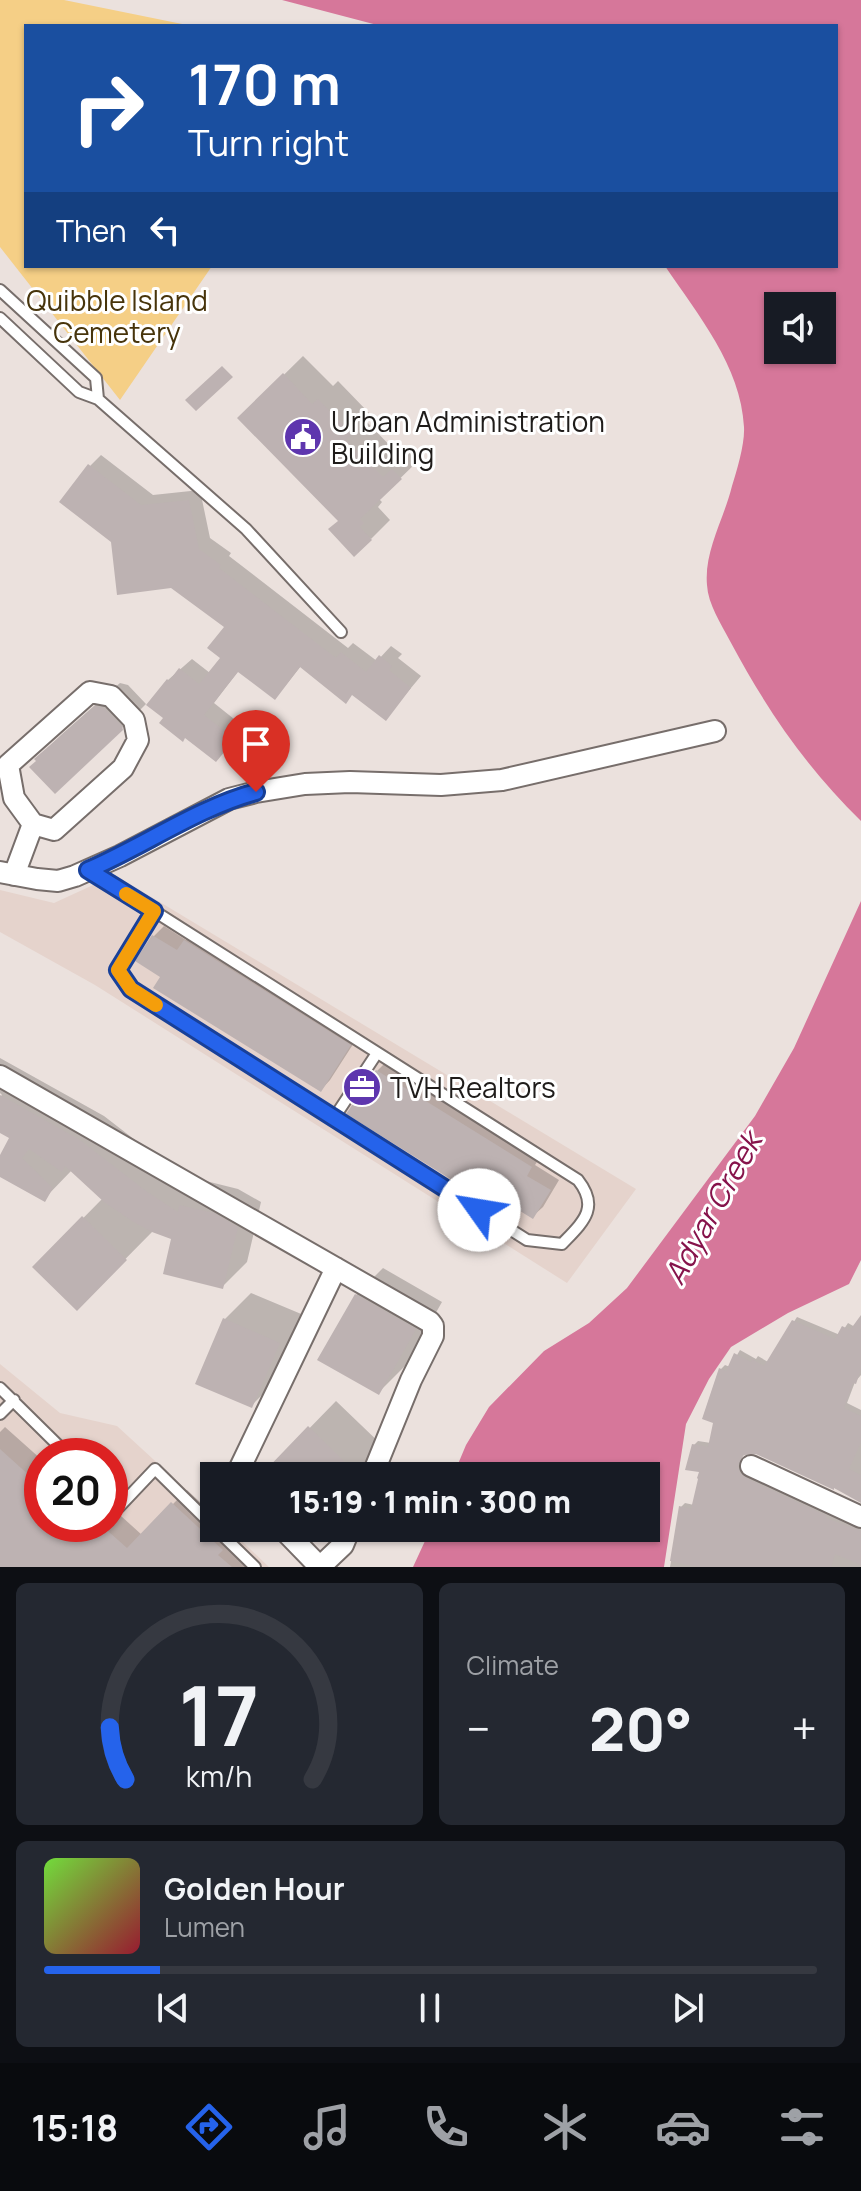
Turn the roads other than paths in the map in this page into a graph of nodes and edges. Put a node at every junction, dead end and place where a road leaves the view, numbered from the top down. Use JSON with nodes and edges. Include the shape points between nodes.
{"nodes":[{"id":1,"x":0,"y":290,"type":"edge"},
{"id":2,"x":0,"y":318,"type":"edge"},
{"id":3,"x":98,"y":399,"type":"junction"},
{"id":4,"x":341,"y":632,"type":"dead end"},
{"id":5,"x":715,"y":731,"type":"dead end"},
{"id":6,"x":33,"y":824,"type":"junction"},
{"id":7,"x":88,"y":870,"type":"junction"},
{"id":8,"x":7,"y":874,"type":"edge"},
{"id":9,"x":154,"y":911,"type":"junction"},
{"id":10,"x":377,"y":1053,"type":"junction"},
{"id":11,"x":0,"y":1076,"type":"edge"},
{"id":12,"x":334,"y":1118,"type":"junction"},
{"id":13,"x":336,"y":1268,"type":"junction"},
{"id":14,"x":0,"y":1388,"type":"edge"},
{"id":15,"x":14,"y":1400,"type":"junction"},
{"id":16,"x":0,"y":1414,"type":"edge"},
{"id":17,"x":51,"y":1438,"type":"edge"},
{"id":18,"x":243,"y":1462,"type":"edge"},
{"id":19,"x":378,"y":1462,"type":"edge"},
{"id":20,"x":751,"y":1466,"type":"dead end"},
{"id":21,"x":128,"y":1498,"type":"edge"},
{"id":22,"x":200,"y":1514,"type":"edge"},
{"id":23,"x":861,"y":1517,"type":"edge"},
{"id":24,"x":229,"y":1542,"type":"edge"},
{"id":25,"x":296,"y":1542,"type":"edge"},
{"id":26,"x":344,"y":1542,"type":"edge"},
{"id":27,"x":255,"y":1567,"type":"edge"}],
"edges":[{"from":1,"to":3,"type":"lane","via":[[96,378]]},
{"from":2,"to":3,"type":"lane","via":[[79,392]]},
{"from":3,"to":4,"type":"lane","via":[[246,529]]},
{"from":5,"to":7,"type":"street","via":[[502,780],[305,784],[256,792],[229,799]]},
{"from":6,"to":6,"type":"street","via":[[14,798],[8,765],[90,692],[111,696],[134,720],[138,740],[123,768],[54,830]]},
{"from":6,"to":8,"type":"street"},
{"from":7,"to":8,"type":"street","via":[[58,881]]},
{"from":7,"to":9,"type":"lane"},
{"from":9,"to":10,"type":"lane"},
{"from":9,"to":12,"type":"lane","via":[[118,970],[131,989]]},
{"from":10,"to":12,"type":"lane"},
{"from":10,"to":12,"type":"lane","via":[[578,1180],[588,1192],[589,1208],[574,1231],[562,1244],[527,1240]]},
{"from":11,"to":13,"type":"street"},
{"from":13,"to":18,"type":"street"},
{"from":13,"to":19,"type":"street","via":[[433,1326]]},
{"from":14,"to":15,"type":"lane"},
{"from":15,"to":16,"type":"lane"},
{"from":15,"to":17,"type":"lane"},
{"from":20,"to":23,"type":"street"},
{"from":21,"to":22,"type":"lane","via":[[155,1469]]},
{"from":24,"to":27,"type":"lane"},
{"from":25,"to":26,"type":"street","via":[[323,1564]]}]}
